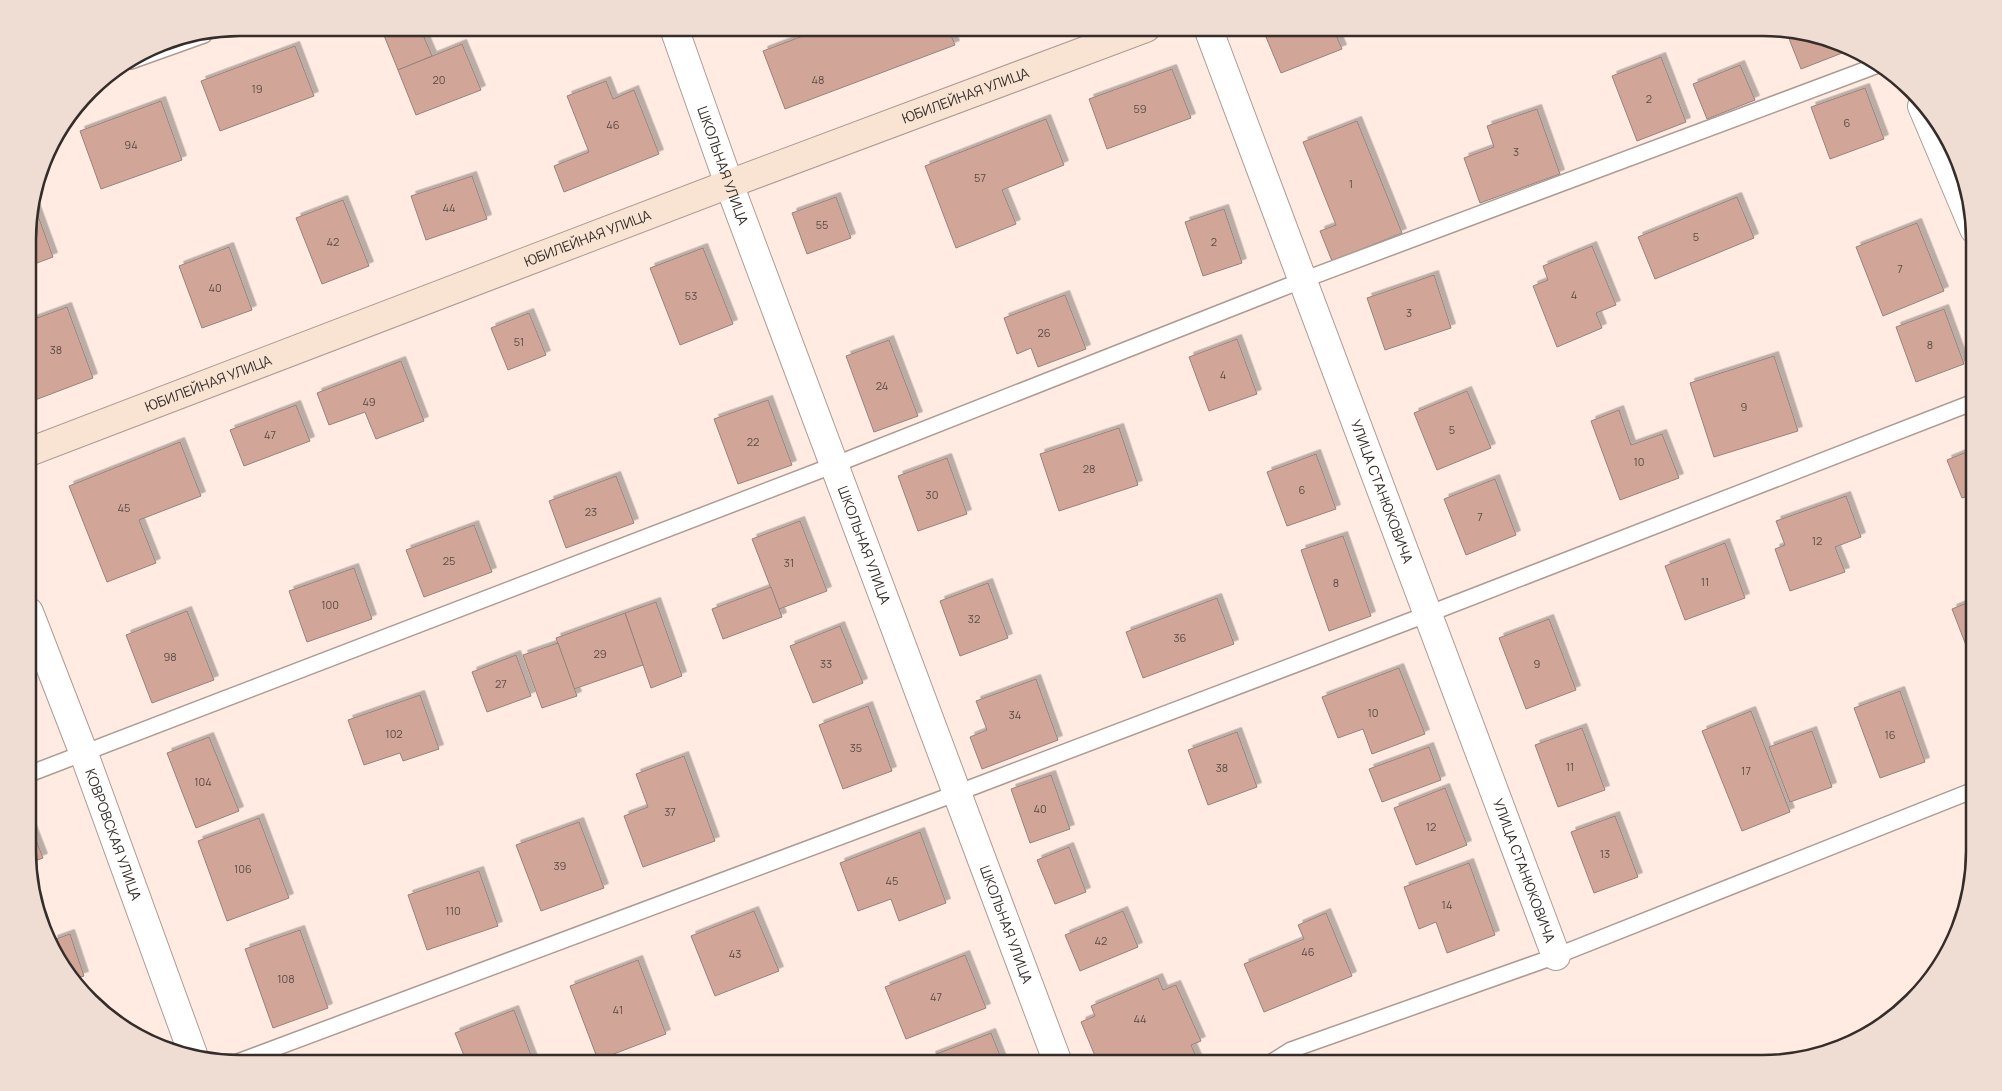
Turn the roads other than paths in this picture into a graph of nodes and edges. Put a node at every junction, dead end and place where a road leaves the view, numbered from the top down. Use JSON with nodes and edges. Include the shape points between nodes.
{"nodes":[{"id":1,"x":677,"y":36,"type":"edge"},
{"id":2,"x":1125,"y":36,"type":"edge"},
{"id":3,"x":1211,"y":36,"type":"edge"},
{"id":4,"x":1870,"y":68,"type":"edge"},
{"id":5,"x":1931,"y":126,"type":"edge"},
{"id":6,"x":729,"y":184,"type":"junction"},
{"id":7,"x":1962,"y":201,"type":"edge"},
{"id":8,"x":1303,"y":280,"type":"junction"},
{"id":9,"x":1966,"y":405,"type":"edge"},
{"id":10,"x":36,"y":449,"type":"edge"},
{"id":11,"x":834,"y":465,"type":"junction"},
{"id":12,"x":1428,"y":614,"type":"junction"},
{"id":13,"x":36,"y":630,"type":"edge"},
{"id":14,"x":84,"y":754,"type":"junction"},
{"id":15,"x":36,"y":771,"type":"edge"},
{"id":16,"x":957,"y":793,"type":"junction"},
{"id":17,"x":1966,"y":793,"type":"edge"},
{"id":18,"x":1556,"y":956,"type":"junction"},
{"id":19,"x":191,"y":1049,"type":"edge"},
{"id":20,"x":256,"y":1055,"type":"edge"},
{"id":21,"x":1055,"y":1055,"type":"edge"},
{"id":22,"x":1283,"y":1055,"type":"edge"}],
"edges":[{"from":1,"to":6,"type":"street","name":"ШКОЛЬНАЯ УЛИЦА"},
{"from":2,"to":6,"type":"main road","name":"ЮБИЛЕЙНАЯ УЛИЦА"},
{"from":3,"to":8,"type":"street","name":"УЛИЦА СТАНЮКОВИЧА"},
{"from":4,"to":8,"type":"lane"},
{"from":5,"to":7,"type":"street"},
{"from":6,"to":10,"type":"main road","name":"ЮБИЛЕЙНАЯ УЛИЦА"},
{"from":6,"to":11,"type":"street","name":"ШКОЛЬНАЯ УЛИЦА"},
{"from":8,"to":11,"type":"lane"},
{"from":8,"to":12,"type":"street","name":"УЛИЦА СТАНЮКОВИЧА"},
{"from":9,"to":12,"type":"lane"},
{"from":11,"to":14,"type":"lane"},
{"from":11,"to":16,"type":"street","name":"ШКОЛЬНАЯ УЛИЦА"},
{"from":12,"to":16,"type":"lane"},
{"from":12,"to":18,"type":"street","name":"УЛИЦА СТАНЮКОВИЧА"},
{"from":13,"to":14,"type":"street","name":"КОВРОВСКАЯ УЛИЦА"},
{"from":14,"to":15,"type":"lane"},
{"from":14,"to":19,"type":"street","name":"КОВРОВСКАЯ УЛИЦА"},
{"from":16,"to":20,"type":"lane"},
{"from":16,"to":21,"type":"street","name":"ШКОЛЬНАЯ УЛИЦА"},
{"from":17,"to":18,"type":"lane"},
{"from":18,"to":22,"type":"lane"}]}
